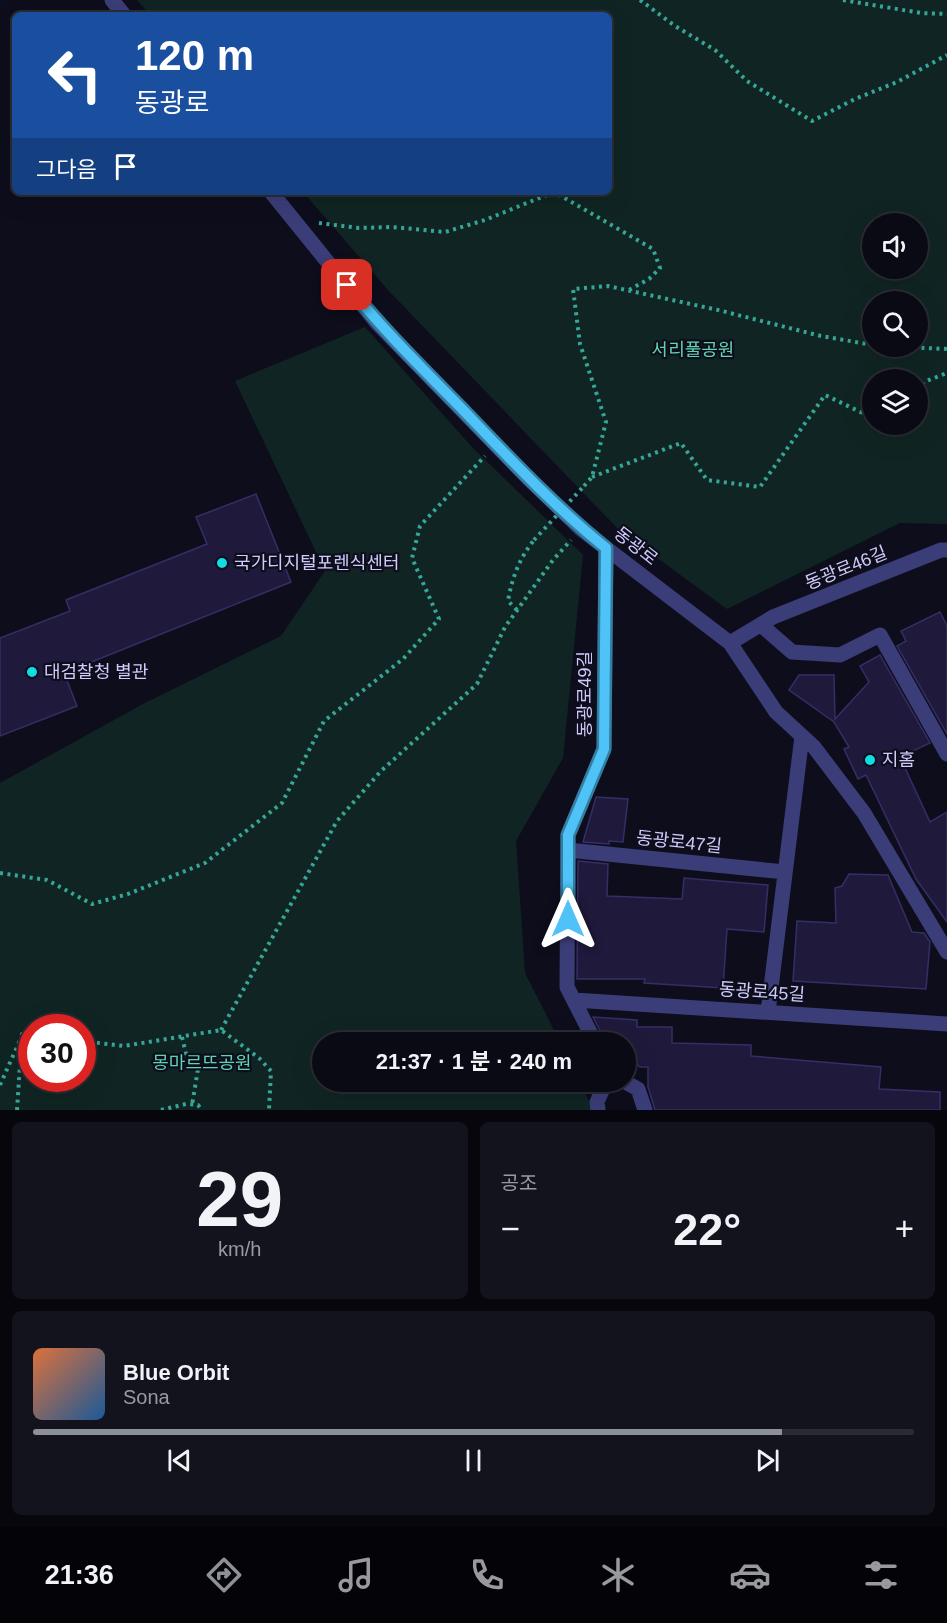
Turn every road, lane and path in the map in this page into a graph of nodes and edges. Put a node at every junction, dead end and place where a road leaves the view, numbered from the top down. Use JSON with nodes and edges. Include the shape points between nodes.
{"nodes":[{"id":1,"x":112,"y":0,"type":"edge"},
{"id":2,"x":640,"y":0,"type":"edge"},
{"id":3,"x":843,"y":0,"type":"edge"},
{"id":4,"x":122,"y":12,"type":"edge"},
{"id":5,"x":947,"y":14,"type":"edge"},
{"id":6,"x":947,"y":54,"type":"edge"},
{"id":7,"x":273,"y":195,"type":"edge"},
{"id":8,"x":546,"y":195,"type":"edge"},
{"id":9,"x":559,"y":195,"type":"edge"},
{"id":10,"x":294,"y":220,"type":"junction"},
{"id":11,"x":629,"y":291,"type":"junction"},
{"id":12,"x":862,"y":343,"type":"edge"},
{"id":13,"x":928,"y":348,"type":"edge"},
{"id":14,"x":947,"y":349,"type":"edge"},
{"id":15,"x":947,"y":373,"type":"edge"},
{"id":16,"x":928,"y":380,"type":"edge"},
{"id":17,"x":862,"y":413,"type":"edge"},
{"id":18,"x":496,"y":445,"type":"junction"},
{"id":19,"x":592,"y":477,"type":"junction"},
{"id":20,"x":581,"y":529,"type":"junction"},
{"id":21,"x":606,"y":548,"type":"junction"},
{"id":22,"x":947,"y":550,"type":"edge"},
{"id":23,"x":517,"y":610,"type":"junction"},
{"id":24,"x":761,"y":625,"type":"junction"},
{"id":25,"x":730,"y":643,"type":"junction"},
{"id":26,"x":802,"y":736,"type":"junction"},
{"id":27,"x":947,"y":754,"type":"edge"},
{"id":28,"x":568,"y":850,"type":"junction"},
{"id":29,"x":785,"y":872,"type":"junction"},
{"id":30,"x":0,"y":873,"type":"edge"},
{"id":31,"x":946,"y":948,"type":"edge"},
{"id":32,"x":574,"y":1000,"type":"junction"},
{"id":33,"x":768,"y":1012,"type":"junction"},
{"id":34,"x":947,"y":1024,"type":"edge"},
{"id":35,"x":221,"y":1030,"type":"junction"},
{"id":36,"x":590,"y":1032,"type":"edge"},
{"id":37,"x":182,"y":1037,"type":"junction"},
{"id":38,"x":18,"y":1043,"type":"edge"},
{"id":39,"x":96,"y":1043,"type":"edge"},
{"id":40,"x":0,"y":1085,"type":"edge"},
{"id":41,"x":636,"y":1088,"type":"edge"},
{"id":42,"x":18,"y":1092,"type":"edge"},
{"id":43,"x":602,"y":1092,"type":"edge"},
{"id":44,"x":192,"y":1105,"type":"junction"},
{"id":45,"x":17,"y":1110,"type":"edge"},
{"id":46,"x":161,"y":1110,"type":"edge"},
{"id":47,"x":202,"y":1110,"type":"edge"},
{"id":48,"x":269,"y":1110,"type":"edge"},
{"id":49,"x":598,"y":1110,"type":"edge"},
{"id":50,"x":645,"y":1110,"type":"edge"}],
"edges":[{"from":1,"to":4,"type":"street"},
{"from":2,"to":6,"type":"path","via":[[675,27],[715,50],[747,81],[812,121]]},
{"from":3,"to":5,"type":"path"},
{"from":7,"to":10,"type":"street","name":"동광로"},
{"from":8,"to":10,"type":"path","via":[[445,232]]},
{"from":9,"to":11,"type":"path","via":[[652,249],[660,268]]},
{"from":10,"to":18,"type":"street","name":"동광로","via":[[377,322]]},
{"from":11,"to":12,"type":"path"},
{"from":11,"to":19,"type":"path","via":[[608,286],[573,290],[580,344],[606,422]]},
{"from":13,"to":14,"type":"path"},
{"from":15,"to":16,"type":"path"},
{"from":17,"to":19,"type":"path","via":[[825,395],[760,488],[707,480],[681,443]]},
{"from":18,"to":20,"type":"street","name":"동광로"},
{"from":18,"to":30,"type":"path","via":[[420,526],[412,558],[439,619],[403,659],[324,722],[282,802],[205,863],[92,904],[47,880]]},
{"from":19,"to":23,"type":"path","bridge":true,"via":[[524,553],[512,579],[508,601]]},
{"from":20,"to":21,"type":"street","name":"동광로"},
{"from":20,"to":23,"type":"path"},
{"from":21,"to":25,"type":"street","name":"동광로"},
{"from":21,"to":28,"type":"street","name":"동광로49길","via":[[604,749],[568,835]]},
{"from":22,"to":24,"type":"street","name":"동광로46길"},
{"from":23,"to":35,"type":"path","via":[[477,684],[381,771],[337,821]]},
{"from":24,"to":25,"type":"street","name":"동광로46길"},
{"from":24,"to":27,"type":"street","via":[[792,652],[840,655],[880,635]]},
{"from":25,"to":26,"type":"street","name":"동광로","via":[[776,712]]},
{"from":26,"to":29,"type":"street"},
{"from":26,"to":31,"type":"street","name":"동광로","via":[[864,813]]},
{"from":28,"to":29,"type":"street","name":"동광로47길"},
{"from":28,"to":32,"type":"street","name":"동광로49길","via":[[567,987]]},
{"from":29,"to":33,"type":"street"},
{"from":32,"to":33,"type":"street","name":"동광로45길"},
{"from":32,"to":36,"type":"street","name":"동광로49길"},
{"from":33,"to":34,"type":"street","name":"동광로45길"},
{"from":35,"to":37,"type":"path"},
{"from":35,"to":48,"type":"path","via":[[271,1071]]},
{"from":37,"to":39,"type":"path","via":[[124,1047]]},
{"from":37,"to":44,"type":"path","via":[[186,1054],[198,1069]]},
{"from":38,"to":40,"type":"path"},
{"from":41,"to":50,"type":"street"},
{"from":42,"to":45,"type":"path"},
{"from":43,"to":49,"type":"street"},
{"from":44,"to":46,"type":"path"},
{"from":44,"to":47,"type":"path"}]}
